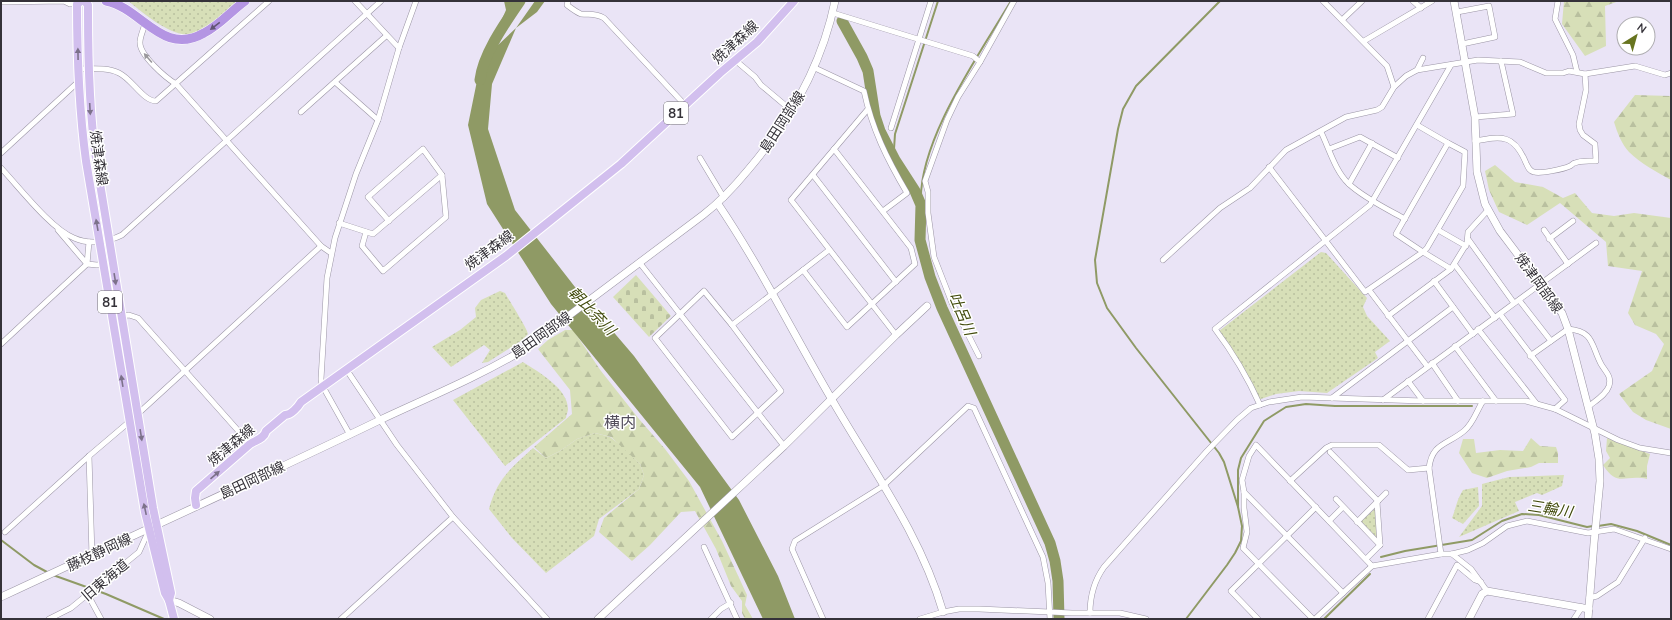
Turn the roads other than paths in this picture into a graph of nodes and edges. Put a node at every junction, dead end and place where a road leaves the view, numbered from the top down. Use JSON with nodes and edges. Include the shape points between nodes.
{"nodes":[{"id":1,"x":106,"y":1,"type":"edge"},
{"id":2,"x":245,"y":1,"type":"edge"},
{"id":3,"x":269,"y":1,"type":"edge"},
{"id":4,"x":355,"y":1,"type":"edge"},
{"id":5,"x":380,"y":1,"type":"edge"},
{"id":6,"x":416,"y":1,"type":"edge"},
{"id":7,"x":568,"y":1,"type":"edge"},
{"id":8,"x":794,"y":1,"type":"edge"},
{"id":9,"x":835,"y":1,"type":"edge"},
{"id":10,"x":931,"y":1,"type":"edge"},
{"id":11,"x":1014,"y":1,"type":"edge"},
{"id":12,"x":1323,"y":1,"type":"edge"},
{"id":13,"x":1362,"y":1,"type":"edge"},
{"id":14,"x":1413,"y":1,"type":"edge"},
{"id":15,"x":1432,"y":1,"type":"edge"},
{"id":16,"x":1454,"y":1,"type":"edge"},
{"id":17,"x":1558,"y":1,"type":"edge"},
{"id":18,"x":1,"y":2,"type":"edge"},
{"id":19,"x":81,"y":2,"type":"edge"},
{"id":20,"x":1421,"y":8,"type":"junction"},
{"id":21,"x":1457,"y":12,"type":"junction"},
{"id":22,"x":833,"y":13,"type":"junction"},
{"id":23,"x":367,"y":14,"type":"junction"},
{"id":24,"x":1342,"y":20,"type":"junction"},
{"id":25,"x":145,"y":23,"type":"junction"},
{"id":26,"x":386,"y":36,"type":"junction"},
{"id":27,"x":919,"y":40,"type":"junction"},
{"id":28,"x":1364,"y":41,"type":"junction"},
{"id":29,"x":1462,"y":44,"type":"junction"},
{"id":30,"x":399,"y":48,"type":"junction"},
{"id":31,"x":1423,"y":58,"type":"dead end"},
{"id":32,"x":735,"y":60,"type":"junction"},
{"id":33,"x":1501,"y":61,"type":"junction"},
{"id":34,"x":980,"y":62,"type":"junction"},
{"id":35,"x":1465,"y":62,"type":"junction"},
{"id":36,"x":1451,"y":65,"type":"junction"},
{"id":37,"x":815,"y":68,"type":"junction"},
{"id":38,"x":78,"y":69,"type":"junction"},
{"id":39,"x":88,"y":69,"type":"junction"},
{"id":40,"x":1417,"y":70,"type":"junction"},
{"id":41,"x":1577,"y":72,"type":"junction"},
{"id":42,"x":1671,"y":73,"type":"edge"},
{"id":43,"x":1584,"y":74,"type":"junction"},
{"id":44,"x":78,"y":82,"type":"junction"},
{"id":45,"x":335,"y":82,"type":"junction"},
{"id":46,"x":176,"y":84,"type":"junction"},
{"id":47,"x":1394,"y":87,"type":"junction"},
{"id":48,"x":685,"y":105,"type":"junction"},
{"id":49,"x":868,"y":109,"type":"junction"},
{"id":50,"x":792,"y":111,"type":"junction"},
{"id":51,"x":301,"y":112,"type":"dead end"},
{"id":52,"x":1475,"y":117,"type":"junction"},
{"id":53,"x":378,"y":120,"type":"junction"},
{"id":54,"x":1416,"y":125,"type":"junction"},
{"id":55,"x":891,"y":128,"type":"dead end"},
{"id":56,"x":1321,"y":132,"type":"junction"},
{"id":57,"x":227,"y":140,"type":"junction"},
{"id":58,"x":1475,"y":142,"type":"junction"},
{"id":59,"x":1372,"y":143,"type":"junction"},
{"id":60,"x":1448,"y":143,"type":"junction"},
{"id":61,"x":834,"y":149,"type":"junction"},
{"id":62,"x":1329,"y":149,"type":"junction"},
{"id":63,"x":1,"y":153,"type":"edge"},
{"id":64,"x":700,"y":158,"type":"dead end"},
{"id":65,"x":1398,"y":158,"type":"junction"},
{"id":66,"x":1269,"y":167,"type":"junction"},
{"id":67,"x":1,"y":168,"type":"edge"},
{"id":68,"x":442,"y":175,"type":"junction"},
{"id":69,"x":813,"y":175,"type":"junction"},
{"id":70,"x":1349,"y":184,"type":"junction"},
{"id":71,"x":724,"y":198,"type":"junction"},
{"id":72,"x":1373,"y":201,"type":"junction"},
{"id":73,"x":718,"y":204,"type":"junction"},
{"id":74,"x":1488,"y":210,"type":"junction"},
{"id":75,"x":883,"y":211,"type":"junction"},
{"id":76,"x":1405,"y":219,"type":"junction"},
{"id":77,"x":389,"y":221,"type":"junction"},
{"id":78,"x":1573,"y":221,"type":"dead end"},
{"id":79,"x":339,"y":223,"type":"junction"},
{"id":80,"x":54,"y":225,"type":"junction"},
{"id":81,"x":1438,"y":230,"type":"junction"},
{"id":82,"x":1544,"y":230,"type":"dead end"},
{"id":83,"x":366,"y":232,"type":"junction"},
{"id":84,"x":1549,"y":238,"type":"junction"},
{"id":85,"x":1468,"y":239,"type":"junction"},
{"id":86,"x":109,"y":241,"type":"junction"},
{"id":87,"x":1326,"y":241,"type":"junction"},
{"id":88,"x":89,"y":242,"type":"junction"},
{"id":89,"x":100,"y":242,"type":"junction"},
{"id":90,"x":1596,"y":243,"type":"dead end"},
{"id":91,"x":321,"y":246,"type":"junction"},
{"id":92,"x":1466,"y":246,"type":"junction"},
{"id":93,"x":828,"y":250,"type":"junction"},
{"id":94,"x":1423,"y":252,"type":"junction"},
{"id":95,"x":331,"y":253,"type":"junction"},
{"id":96,"x":1163,"y":260,"type":"dead end"},
{"id":97,"x":639,"y":262,"type":"junction"},
{"id":98,"x":88,"y":264,"type":"junction"},
{"id":99,"x":104,"y":264,"type":"junction"},
{"id":100,"x":1568,"y":264,"type":"junction"},
{"id":101,"x":1453,"y":267,"type":"junction"},
{"id":102,"x":803,"y":270,"type":"junction"},
{"id":103,"x":1434,"y":281,"type":"junction"},
{"id":104,"x":896,"y":282,"type":"junction"},
{"id":105,"x":1540,"y":283,"type":"junction"},
{"id":106,"x":1369,"y":290,"type":"junction"},
{"id":107,"x":774,"y":294,"type":"junction"},
{"id":108,"x":1517,"y":302,"type":"junction"},
{"id":109,"x":871,"y":304,"type":"junction"},
{"id":110,"x":927,"y":306,"type":"dead end"},
{"id":111,"x":1453,"y":307,"type":"junction"},
{"id":112,"x":679,"y":313,"type":"junction"},
{"id":113,"x":1500,"y":314,"type":"junction"},
{"id":114,"x":121,"y":316,"type":"junction"},
{"id":115,"x":1388,"y":316,"type":"junction"},
{"id":116,"x":1495,"y":318,"type":"junction"},
{"id":117,"x":732,"y":325,"type":"junction"},
{"id":118,"x":1568,"y":329,"type":"junction"},
{"id":119,"x":1478,"y":330,"type":"junction"},
{"id":120,"x":1472,"y":334,"type":"junction"},
{"id":121,"x":896,"y":335,"type":"junction"},
{"id":122,"x":1407,"y":341,"type":"junction"},
{"id":123,"x":1551,"y":341,"type":"junction"},
{"id":124,"x":1,"y":344,"type":"edge"},
{"id":125,"x":1455,"y":346,"type":"junction"},
{"id":126,"x":979,"y":356,"type":"dead end"},
{"id":127,"x":1530,"y":356,"type":"junction"},
{"id":128,"x":1429,"y":365,"type":"junction"},
{"id":129,"x":346,"y":369,"type":"junction"},
{"id":130,"x":184,"y":371,"type":"junction"},
{"id":131,"x":1408,"y":381,"type":"junction"},
{"id":132,"x":322,"y":386,"type":"junction"},
{"id":133,"x":831,"y":398,"type":"junction"},
{"id":134,"x":1332,"y":398,"type":"junction"},
{"id":135,"x":1383,"y":400,"type":"junction"},
{"id":136,"x":1423,"y":401,"type":"junction"},
{"id":137,"x":1458,"y":401,"type":"junction"},
{"id":138,"x":1482,"y":401,"type":"junction"},
{"id":139,"x":1496,"y":401,"type":"junction"},
{"id":140,"x":1536,"y":403,"type":"junction"},
{"id":141,"x":1260,"y":405,"type":"junction"},
{"id":142,"x":1588,"y":407,"type":"junction"},
{"id":143,"x":1555,"y":409,"type":"junction"},
{"id":144,"x":138,"y":413,"type":"junction"},
{"id":145,"x":758,"y":413,"type":"junction"},
{"id":146,"x":381,"y":420,"type":"junction"},
{"id":147,"x":129,"y":422,"type":"junction"},
{"id":148,"x":1592,"y":426,"type":"junction"},
{"id":149,"x":350,"y":435,"type":"junction"},
{"id":150,"x":250,"y":444,"type":"junction"},
{"id":151,"x":784,"y":446,"type":"junction"},
{"id":152,"x":1330,"y":452,"type":"dead end"},
{"id":153,"x":1671,"y":453,"type":"edge"},
{"id":154,"x":89,"y":456,"type":"junction"},
{"id":155,"x":1429,"y":468,"type":"junction"},
{"id":156,"x":1290,"y":481,"type":"junction"},
{"id":157,"x":884,"y":485,"type":"junction"},
{"id":158,"x":1244,"y":492,"type":"junction"},
{"id":159,"x":1386,"y":493,"type":"dead end"},
{"id":160,"x":1336,"y":499,"type":"dead end"},
{"id":161,"x":1378,"y":502,"type":"junction"},
{"id":162,"x":196,"y":506,"type":"junction"},
{"id":163,"x":1316,"y":507,"type":"junction"},
{"id":164,"x":1343,"y":507,"type":"junction"},
{"id":165,"x":453,"y":517,"type":"junction"},
{"id":166,"x":1329,"y":521,"type":"junction"},
{"id":167,"x":1357,"y":522,"type":"junction"},
{"id":168,"x":153,"y":527,"type":"junction"},
{"id":169,"x":5,"y":532,"type":"dead end"},
{"id":170,"x":1595,"y":532,"type":"junction"},
{"id":171,"x":1287,"y":535,"type":"junction"},
{"id":172,"x":1645,"y":538,"type":"junction"},
{"id":173,"x":1380,"y":545,"type":"junction"},
{"id":174,"x":704,"y":547,"type":"dead end"},
{"id":175,"x":1671,"y":549,"type":"edge"},
{"id":176,"x":1441,"y":554,"type":"junction"},
{"id":177,"x":1452,"y":554,"type":"junction"},
{"id":178,"x":92,"y":556,"type":"junction"},
{"id":179,"x":1366,"y":559,"type":"junction"},
{"id":180,"x":1259,"y":564,"type":"junction"},
{"id":181,"x":1372,"y":566,"type":"junction"},
{"id":182,"x":1481,"y":582,"type":"junction"},
{"id":183,"x":1487,"y":591,"type":"junction"},
{"id":184,"x":1343,"y":593,"type":"junction"},
{"id":185,"x":89,"y":594,"type":"junction"},
{"id":186,"x":1,"y":597,"type":"edge"},
{"id":187,"x":1589,"y":598,"type":"junction"},
{"id":188,"x":169,"y":600,"type":"junction"},
{"id":189,"x":731,"y":604,"type":"junction"},
{"id":190,"x":1585,"y":608,"type":"junction"},
{"id":191,"x":943,"y":612,"type":"junction"},
{"id":192,"x":1050,"y":612,"type":"junction"},
{"id":193,"x":1090,"y":613,"type":"junction"},
{"id":194,"x":48,"y":619,"type":"edge"},
{"id":195,"x":101,"y":619,"type":"edge"},
{"id":196,"x":174,"y":619,"type":"edge"},
{"id":197,"x":210,"y":619,"type":"edge"},
{"id":198,"x":341,"y":619,"type":"edge"},
{"id":199,"x":548,"y":619,"type":"edge"},
{"id":200,"x":598,"y":619,"type":"edge"},
{"id":201,"x":710,"y":619,"type":"edge"},
{"id":202,"x":737,"y":619,"type":"edge"},
{"id":203,"x":823,"y":619,"type":"edge"},
{"id":204,"x":920,"y":619,"type":"edge"},
{"id":205,"x":1050,"y":619,"type":"edge"},
{"id":206,"x":1146,"y":619,"type":"edge"},
{"id":207,"x":1258,"y":619,"type":"edge"},
{"id":208,"x":1314,"y":619,"type":"edge"},
{"id":209,"x":1428,"y":619,"type":"edge"},
{"id":210,"x":1469,"y":619,"type":"edge"},
{"id":211,"x":1574,"y":619,"type":"edge"},
{"id":212,"x":1588,"y":619,"type":"edge"}],
"edges":[{"from":1,"to":25,"type":"highway","via":[[119,6]]},
{"from":2,"to":25,"type":"highway","one_way":true,"via":[[211,29],[191,39],[168,37],[154,31]]},
{"from":3,"to":46,"type":"street"},
{"from":4,"to":23,"type":"street"},
{"from":5,"to":23,"type":"street"},
{"from":6,"to":30,"type":"street"},
{"from":7,"to":48,"type":"street","via":[[567,5],[576,12],[597,14],[604,18]]},
{"from":8,"to":32,"type":"main road","name":"焼津森線","number":"81","via":[[762,37]]},
{"from":9,"to":22,"type":"main road","name":"島田岡部線"},
{"from":10,"to":27,"type":"street"},
{"from":11,"to":34,"type":"street"},
{"from":12,"to":24,"type":"street"},
{"from":13,"to":24,"type":"street"},
{"from":14,"to":20,"type":"street"},
{"from":15,"to":20,"type":"street"},
{"from":16,"to":21,"type":"main road","name":"焼津岡部線"},
{"from":17,"to":41,"type":"street","via":[[1555,19],[1573,55]]},
{"from":18,"to":19,"type":"street"},
{"from":38,"to":19,"type":"main road","name":"焼津森線","number":"81","one_way":true},
{"from":19,"to":39,"type":"main road","name":"焼津森線","number":"81","via":[[88,5]]},
{"from":20,"to":28,"type":"street"},
{"from":21,"to":29,"type":"main road","name":"焼津岡部線"},
{"from":21,"to":29,"type":"street","via":[[1489,6],[1495,37]]},
{"from":22,"to":27,"type":"street"},
{"from":22,"to":37,"type":"main road","name":"島田岡部線"},
{"from":23,"to":26,"type":"street"},
{"from":23,"to":57,"type":"street"},
{"from":24,"to":28,"type":"street"},
{"from":46,"to":25,"type":"street","one_way":true,"via":[[167,79],[143,52],[140,42]]},
{"from":26,"to":30,"type":"street"},
{"from":26,"to":45,"type":"street"},
{"from":27,"to":34,"type":"street","via":[[972,56]]},
{"from":27,"to":55,"type":"street"},
{"from":28,"to":47,"type":"street","via":[[1387,66]]},
{"from":29,"to":35,"type":"main road","name":"焼津岡部線"},
{"from":30,"to":53,"type":"street"},
{"from":31,"to":40,"type":"street"},
{"from":32,"to":48,"type":"main road","name":"焼津森線","number":"81"},
{"from":32,"to":50,"type":"street"},
{"from":33,"to":35,"type":"street"},
{"from":33,"to":41,"type":"street","via":[[1520,62],[1546,73]]},
{"from":33,"to":52,"type":"street","via":[[1513,114]]},
{"from":34,"to":126,"type":"street","via":[[955,102],[925,181],[934,257],[952,303]]},
{"from":35,"to":36,"type":"street"},
{"from":35,"to":52,"type":"main road","name":"焼津岡部線"},
{"from":36,"to":40,"type":"street"},
{"from":36,"to":54,"type":"street"},
{"from":37,"to":49,"type":"street","via":[[864,91]]},
{"from":37,"to":50,"type":"main road","name":"島田岡部線"},
{"from":38,"to":39,"type":"street"},
{"from":38,"to":44,"type":"main road","name":"焼津森線","number":"81"},
{"from":39,"to":46,"type":"street","via":[[120,73],[152,101],[156,101]]},
{"from":39,"to":86,"type":"main road","name":"焼津森線","number":"81","one_way":true,"via":[[91,121]]},
{"from":40,"to":47,"type":"street"},
{"from":41,"to":43,"type":"street"},
{"from":42,"to":43,"type":"street","via":[[1665,75],[1634,66]]},
{"from":43,"to":58,"type":"street","via":[[1586,90],[1579,124],[1583,135],[1595,144],[1596,160],[1575,162],[1570,166],[1540,173],[1533,172],[1514,144],[1506,138],[1497,137]]},
{"from":44,"to":63,"type":"street"},
{"from":89,"to":44,"type":"main road","name":"焼津森線","number":"81","one_way":true,"via":[[83,138]]},
{"from":45,"to":51,"type":"street"},
{"from":45,"to":53,"type":"street"},
{"from":46,"to":57,"type":"street"},
{"from":47,"to":56,"type":"street","via":[[1377,110],[1346,117]]},
{"from":48,"to":129,"type":"main road","name":"焼津森線","number":"81","via":[[627,159],[506,256]]},
{"from":49,"to":61,"type":"street"},
{"from":49,"to":75,"type":"street","via":[[878,140],[907,193]]},
{"from":50,"to":71,"type":"main road","name":"島田岡部線","via":[[770,144]]},
{"from":52,"to":58,"type":"main road","name":"焼津岡部線"},
{"from":53,"to":79,"type":"street"},
{"from":54,"to":60,"type":"street"},
{"from":54,"to":65,"type":"street"},
{"from":56,"to":62,"type":"street"},
{"from":56,"to":66,"type":"street","via":[[1286,150]]},
{"from":57,"to":86,"type":"street","via":[[122,235]]},
{"from":57,"to":91,"type":"street"},
{"from":58,"to":74,"type":"main road","name":"焼津岡部線","via":[[1479,185]]},
{"from":59,"to":62,"type":"street","via":[[1360,137]]},
{"from":59,"to":65,"type":"street"},
{"from":59,"to":70,"type":"street"},
{"from":60,"to":76,"type":"street"},
{"from":60,"to":81,"type":"street","via":[[1465,152],[1463,186]]},
{"from":61,"to":69,"type":"street"},
{"from":61,"to":75,"type":"street"},
{"from":62,"to":70,"type":"street"},
{"from":64,"to":71,"type":"street"},
{"from":65,"to":72,"type":"street"},
{"from":66,"to":87,"type":"street"},
{"from":66,"to":96,"type":"street","via":[[1250,188],[1220,208]]},
{"from":67,"to":80,"type":"street"},
{"from":68,"to":77,"type":"street"},
{"from":68,"to":77,"type":"street","via":[[423,149],[368,197]]},
{"from":68,"to":83,"type":"street","via":[[446,217],[383,271],[362,246]]},
{"from":69,"to":93,"type":"street","via":[[791,200]]},
{"from":69,"to":104,"type":"street"},
{"from":70,"to":72,"type":"street"},
{"from":71,"to":73,"type":"main road","name":"島田岡部線"},
{"from":72,"to":76,"type":"street"},
{"from":72,"to":87,"type":"street"},
{"from":73,"to":97,"type":"main road","name":"島田岡部線"},
{"from":73,"to":107,"type":"main road"},
{"from":74,"to":85,"type":"street","via":[[1468,232]]},
{"from":74,"to":105,"type":"main road","name":"焼津岡部線"},
{"from":75,"to":104,"type":"street","via":[[911,248],[915,264]]},
{"from":76,"to":94,"type":"street","via":[[1396,234]]},
{"from":77,"to":83,"type":"street","via":[[373,234]]},
{"from":78,"to":84,"type":"street"},
{"from":79,"to":83,"type":"street"},
{"from":79,"to":95,"type":"street"},
{"from":80,"to":88,"type":"street","via":[[74,238]]},
{"from":80,"to":98,"type":"street"},
{"from":81,"to":92,"type":"street"},
{"from":81,"to":94,"type":"street"},
{"from":82,"to":84,"type":"street"},
{"from":84,"to":100,"type":"street"},
{"from":85,"to":92,"type":"street"},
{"from":85,"to":108,"type":"street"},
{"from":86,"to":89,"type":"street"},
{"from":86,"to":114,"type":"main road","name":"焼津森線","number":"81","one_way":true},
{"from":87,"to":106,"type":"street","via":[[1365,292]]},
{"from":87,"to":141,"type":"street","via":[[1215,329],[1235,355]]},
{"from":88,"to":89,"type":"street"},
{"from":88,"to":98,"type":"street"},
{"from":89,"to":99,"type":"main road","name":"焼津森線","number":"81"},
{"from":90,"to":100,"type":"street"},
{"from":91,"to":95,"type":"street"},
{"from":91,"to":130,"type":"street"},
{"from":92,"to":101,"type":"street"},
{"from":93,"to":102,"type":"street"},
{"from":93,"to":109,"type":"street"},
{"from":94,"to":101,"type":"street"},
{"from":94,"to":106,"type":"street"},
{"from":95,"to":132,"type":"street","via":[[326,292]]},
{"from":97,"to":112,"type":"street"},
{"from":97,"to":146,"type":"main road","name":"島田岡部線","via":[[560,323],[494,368]]},
{"from":98,"to":99,"type":"street"},
{"from":98,"to":124,"type":"street"},
{"from":147,"to":99,"type":"main road","name":"焼津森線","number":"81","one_way":true},
{"from":100,"to":105,"type":"street"},
{"from":101,"to":103,"type":"street"},
{"from":101,"to":116,"type":"street"},
{"from":102,"to":107,"type":"street"},
{"from":102,"to":109,"type":"street","via":[[847,327]]},
{"from":103,"to":111,"type":"street"},
{"from":103,"to":115,"type":"street"},
{"from":104,"to":109,"type":"street"},
{"from":105,"to":108,"type":"street"},
{"from":105,"to":118,"type":"main road","name":"焼津岡部線","via":[[1562,313]]},
{"from":106,"to":115,"type":"street"},
{"from":107,"to":117,"type":"street"},
{"from":107,"to":133,"type":"main road"},
{"from":108,"to":113,"type":"street"},
{"from":108,"to":123,"type":"street"},
{"from":109,"to":121,"type":"street"},
{"from":110,"to":121,"type":"main road"},
{"from":111,"to":120,"type":"street"},
{"from":111,"to":122,"type":"street"},
{"from":112,"to":117,"type":"street","via":[[704,291]]},
{"from":112,"to":145,"type":"street"},
{"from":112,"to":145,"type":"street","via":[[655,338],[732,437]]},
{"from":113,"to":116,"type":"street"},
{"from":113,"to":127,"type":"street"},
{"from":114,"to":130,"type":"street","via":[[138,318]]},
{"from":114,"to":144,"type":"main road","name":"焼津森線","number":"81"},
{"from":115,"to":122,"type":"street"},
{"from":116,"to":119,"type":"street"},
{"from":117,"to":145,"type":"street","via":[[781,391]]},
{"from":118,"to":123,"type":"street"},
{"from":118,"to":142,"type":"main road","name":"焼津岡部線"},
{"from":118,"to":142,"type":"street","via":[[1580,331],[1590,339],[1610,380],[1605,393]]},
{"from":119,"to":120,"type":"street"},
{"from":119,"to":140,"type":"street"},
{"from":120,"to":125,"type":"street"},
{"from":121,"to":133,"type":"main road"},
{"from":122,"to":128,"type":"street"},
{"from":122,"to":134,"type":"street"},
{"from":123,"to":127,"type":"street"},
{"from":125,"to":128,"type":"street"},
{"from":125,"to":139,"type":"street"},
{"from":127,"to":143,"type":"street","via":[[1565,400]]},
{"from":128,"to":131,"type":"street"},
{"from":128,"to":137,"type":"street"},
{"from":129,"to":132,"type":"main road","name":"焼津森線","number":"81"},
{"from":129,"to":146,"type":"street"},
{"from":130,"to":144,"type":"street"},
{"from":130,"to":150,"type":"street"},
{"from":131,"to":135,"type":"street"},
{"from":131,"to":136,"type":"street"},
{"from":132,"to":149,"type":"street"},
{"from":132,"to":150,"type":"main road","name":"焼津森線","number":"81","via":[[266,431],[259,440]]},
{"from":133,"to":151,"type":"main road"},
{"from":133,"to":157,"type":"main road"},
{"from":134,"to":135,"type":"street"},
{"from":134,"to":141,"type":"street","via":[[1302,397]]},
{"from":135,"to":136,"type":"street"},
{"from":136,"to":137,"type":"street"},
{"from":137,"to":138,"type":"street"},
{"from":138,"to":139,"type":"street"},
{"from":138,"to":155,"type":"street","via":[[1464,431],[1437,448],[1430,460]]},
{"from":139,"to":140,"type":"street","via":[[1518,400]]},
{"from":140,"to":143,"type":"street"},
{"from":141,"to":193,"type":"street","via":[[1243,414],[1209,449],[1100,574],[1091,595]]},
{"from":142,"to":148,"type":"main road","name":"焼津岡部線"},
{"from":143,"to":148,"type":"street"},
{"from":144,"to":147,"type":"street"},
{"from":144,"to":168,"type":"main road","name":"焼津森線","number":"81","one_way":true},
{"from":145,"to":151,"type":"street"},
{"from":146,"to":149,"type":"main road","name":"島田岡部線"},
{"from":146,"to":165,"type":"street","via":[[397,445]]},
{"from":147,"to":154,"type":"street"},
{"from":168,"to":147,"type":"main road","name":"焼津森線","number":"81","one_way":true,"via":[[145,512]]},
{"from":148,"to":153,"type":"street","via":[[1640,448]]},
{"from":148,"to":170,"type":"main road","name":"焼津岡部線","via":[[1599,459],[1600,480]]},
{"from":149,"to":162,"type":"main road","name":"島田岡部線"},
{"from":162,"to":150,"type":"main road","name":"焼津森線","number":"81","one_way":true,"via":[[196,491]]},
{"from":151,"to":200,"type":"main road"},
{"from":152,"to":161,"type":"street"},
{"from":154,"to":169,"type":"street"},
{"from":154,"to":178,"type":"street"},
{"from":155,"to":156,"type":"street","via":[[1408,470],[1380,445],[1332,445]]},
{"from":155,"to":176,"type":"street"},
{"from":156,"to":158,"type":"street","via":[[1256,445],[1244,470]]},
{"from":156,"to":163,"type":"street"},
{"from":157,"to":191,"type":"main road","via":[[921,554]]},
{"from":157,"to":192,"type":"street","via":[[968,406],[974,408],[1043,557],[1048,578]]},
{"from":157,"to":203,"type":"street","via":[[795,541],[792,549]]},
{"from":158,"to":171,"type":"street"},
{"from":158,"to":180,"type":"street","via":[[1247,532],[1243,548]]},
{"from":159,"to":161,"type":"street"},
{"from":160,"to":164,"type":"street"},
{"from":161,"to":167,"type":"street"},
{"from":161,"to":173,"type":"street"},
{"from":162,"to":168,"type":"main road","name":"藤枝静岡線"},
{"from":163,"to":166,"type":"street"},
{"from":163,"to":171,"type":"street"},
{"from":164,"to":166,"type":"street"},
{"from":164,"to":167,"type":"street"},
{"from":165,"to":198,"type":"street"},
{"from":165,"to":199,"type":"street"},
{"from":166,"to":179,"type":"street"},
{"from":167,"to":173,"type":"street"},
{"from":168,"to":178,"type":"main road","name":"藤枝静岡線"},
{"from":168,"to":185,"type":"street","name":"旧東海道","via":[[139,552]]},
{"from":168,"to":188,"type":"main road","name":"焼津森線","number":"81","via":[[165,593]]},
{"from":170,"to":172,"type":"street","via":[[1614,529]]},
{"from":170,"to":177,"type":"street","via":[[1588,533],[1539,522],[1522,522],[1507,526],[1477,546]]},
{"from":170,"to":187,"type":"main road","name":"焼津岡部線"},
{"from":171,"to":180,"type":"street"},
{"from":171,"to":184,"type":"street"},
{"from":172,"to":175,"type":"street"},
{"from":172,"to":187,"type":"street","via":[[1618,582],[1597,596]]},
{"from":173,"to":179,"type":"street"},
{"from":174,"to":189,"type":"street"},
{"from":176,"to":177,"type":"street"},
{"from":176,"to":181,"type":"street"},
{"from":177,"to":182,"type":"street","via":[[1471,569]]},
{"from":178,"to":186,"type":"main road","name":"藤枝静岡線"},
{"from":179,"to":181,"type":"street"},
{"from":180,"to":207,"type":"street","via":[[1231,591]]},
{"from":180,"to":208,"type":"street"},
{"from":181,"to":184,"type":"street"},
{"from":182,"to":183,"type":"street"},
{"from":182,"to":209,"type":"street","via":[[1457,565]]},
{"from":183,"to":190,"type":"main road"},
{"from":183,"to":210,"type":"main road","via":[[1482,594]]},
{"from":184,"to":208,"type":"street"},
{"from":185,"to":194,"type":"street","name":"旧東海道","via":[[72,608]]},
{"from":185,"to":195,"type":"street"},
{"from":187,"to":190,"type":"main road","name":"焼津岡部線"},
{"from":188,"to":196,"type":"main road","name":"焼津森線","number":"81"},
{"from":188,"to":197,"type":"main road"},
{"from":189,"to":201,"type":"street"},
{"from":189,"to":202,"type":"street"},
{"from":190,"to":211,"type":"street"},
{"from":190,"to":212,"type":"main road","name":"焼津岡部線"},
{"from":191,"to":192,"type":"street","via":[[979,609]]},
{"from":191,"to":204,"type":"street"},
{"from":192,"to":193,"type":"street"},
{"from":192,"to":205,"type":"street"},
{"from":193,"to":206,"type":"street","via":[[1120,613]]}]}
